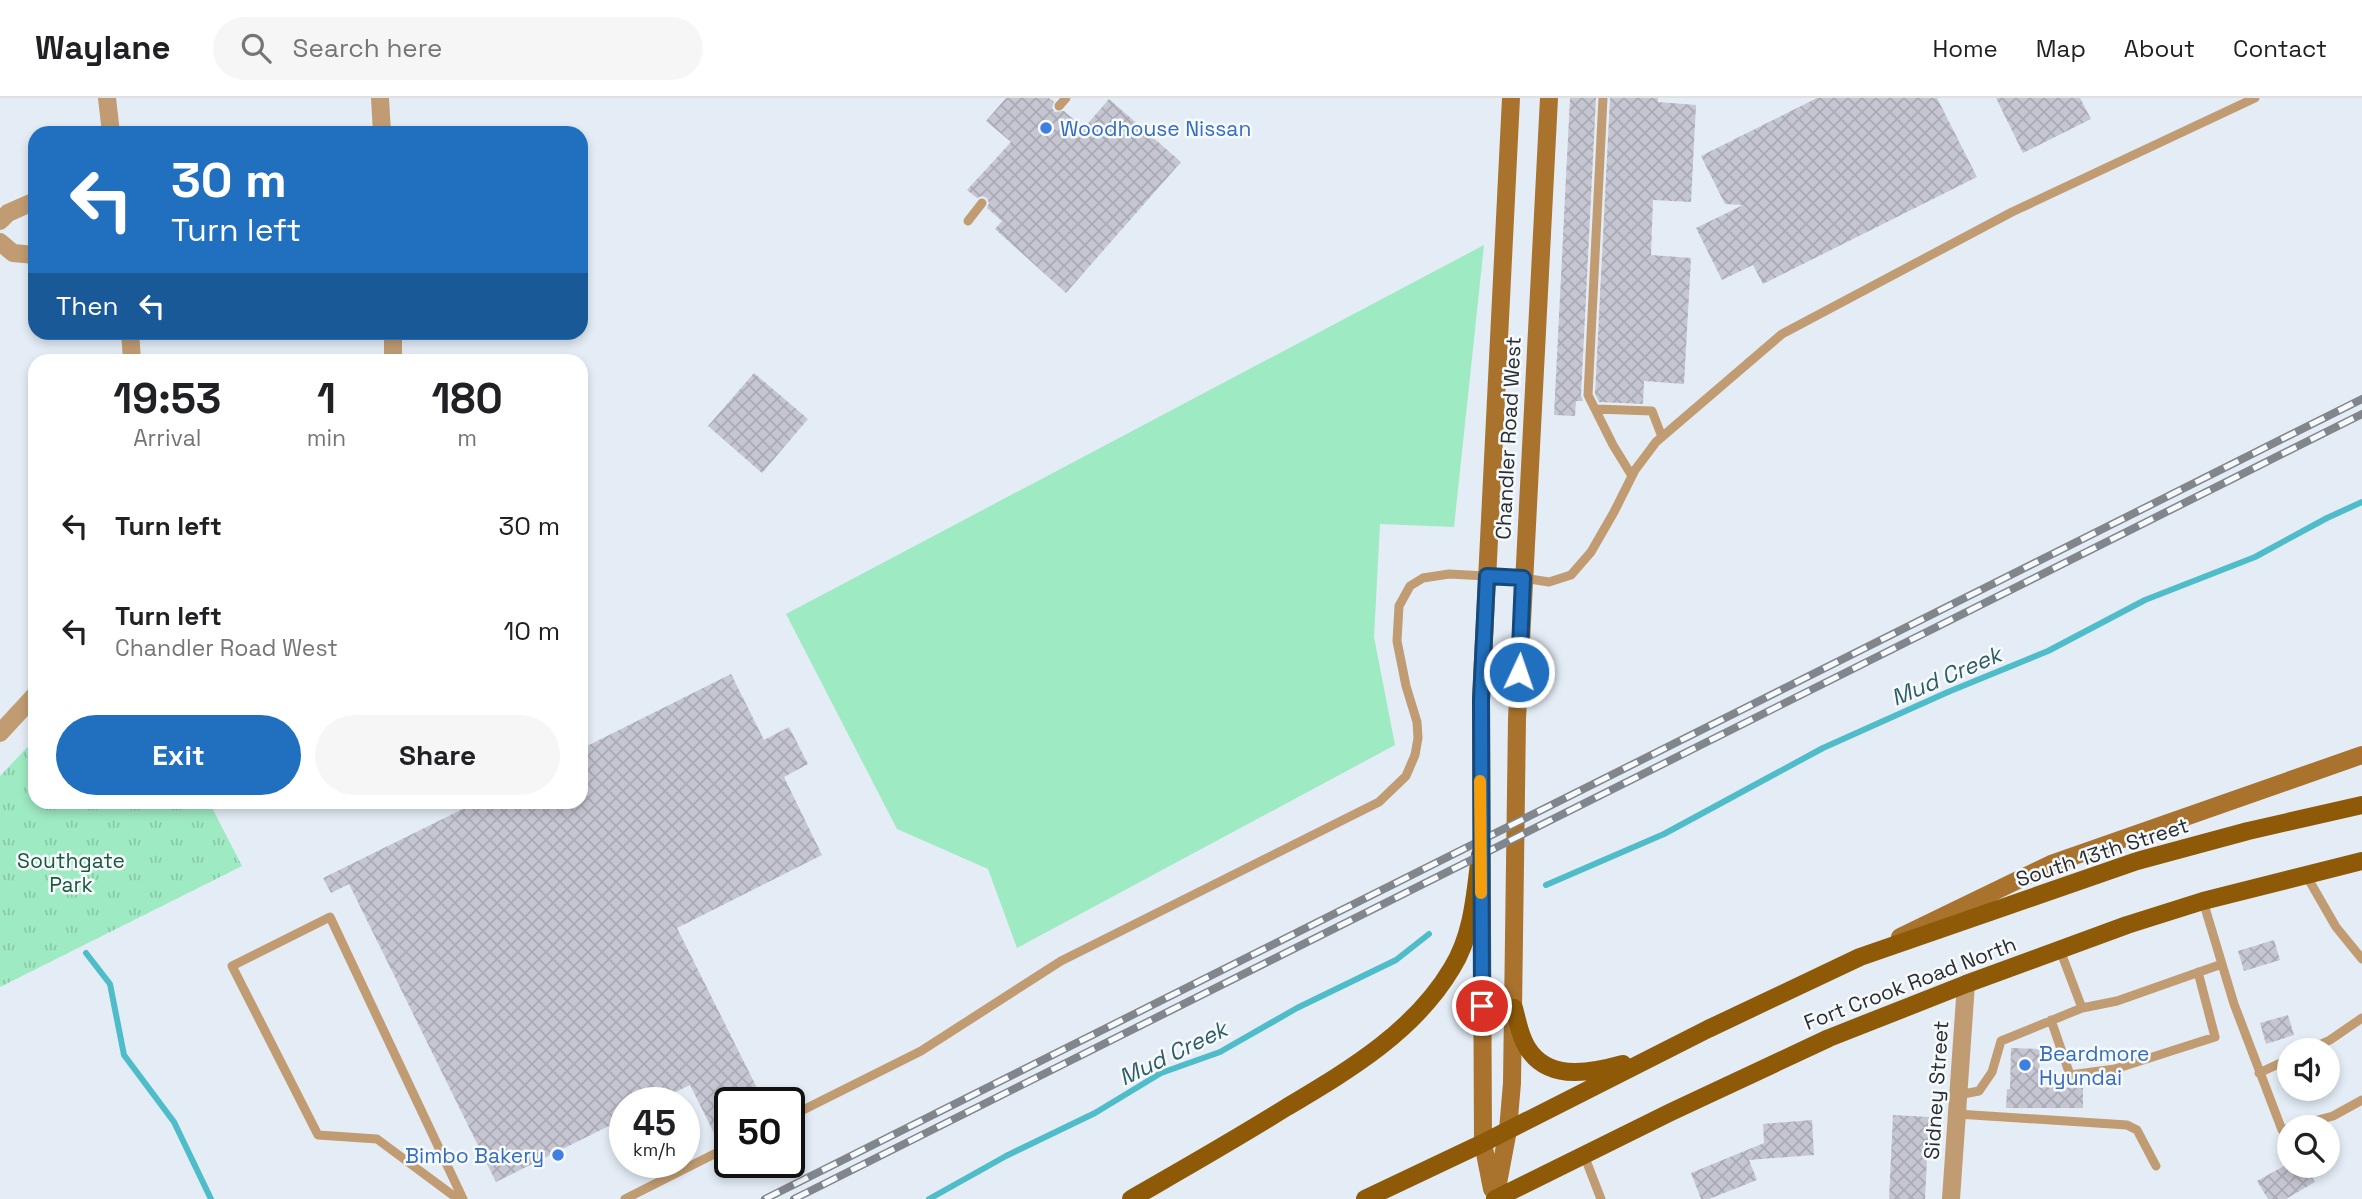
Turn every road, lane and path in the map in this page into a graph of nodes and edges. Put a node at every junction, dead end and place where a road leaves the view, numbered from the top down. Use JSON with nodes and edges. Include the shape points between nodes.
{"nodes":[{"id":1,"x":107,"y":98,"type":"edge"},
{"id":2,"x":380,"y":98,"type":"edge"},
{"id":3,"x":1066,"y":98,"type":"edge"},
{"id":4,"x":1511,"y":98,"type":"edge"},
{"id":5,"x":1549,"y":98,"type":"edge"},
{"id":6,"x":1603,"y":98,"type":"edge"},
{"id":7,"x":2255,"y":98,"type":"edge"},
{"id":8,"x":1059,"y":106,"type":"dead end"},
{"id":9,"x":110,"y":126,"type":"edge"},
{"id":10,"x":382,"y":126,"type":"edge"},
{"id":11,"x":982,"y":203,"type":"dead end"},
{"id":12,"x":28,"y":204,"type":"edge"},
{"id":13,"x":0,"y":221,"type":"edge"},
{"id":14,"x":968,"y":221,"type":"dead end"},
{"id":15,"x":0,"y":242,"type":"edge"},
{"id":16,"x":28,"y":254,"type":"edge"},
{"id":17,"x":1595,"y":409,"type":"junction"},
{"id":18,"x":1662,"y":437,"type":"junction"},
{"id":19,"x":1632,"y":476,"type":"junction"},
{"id":20,"x":1487,"y":576,"type":"junction"},
{"id":21,"x":1523,"y":578,"type":"junction"},
{"id":22,"x":28,"y":702,"type":"edge"},
{"id":23,"x":1,"y":730,"type":"edge"},
{"id":24,"x":2362,"y":755,"type":"edge"},
{"id":25,"x":2362,"y":805,"type":"edge"},
{"id":26,"x":1480,"y":855,"type":"junction"},
{"id":27,"x":2362,"y":861,"type":"edge"},
{"id":28,"x":2306,"y":874,"type":"junction"},
{"id":29,"x":2203,"y":901,"type":"junction"},
{"id":30,"x":2060,"y":950,"type":"junction"},
{"id":31,"x":1860,"y":957,"type":"junction"},
{"id":32,"x":2362,"y":959,"type":"edge"},
{"id":33,"x":2222,"y":964,"type":"junction"},
{"id":34,"x":2198,"y":972,"type":"junction"},
{"id":35,"x":1966,"y":984,"type":"junction"},
{"id":36,"x":1514,"y":1008,"type":"junction"},
{"id":37,"x":2082,"y":1008,"type":"junction"},
{"id":38,"x":2362,"y":1018,"type":"edge"},
{"id":39,"x":2051,"y":1020,"type":"junction"},
{"id":40,"x":2333,"y":1038,"type":"edge"},
{"id":41,"x":1653,"y":1056,"type":"junction"},
{"id":42,"x":2277,"y":1065,"type":"edge"},
{"id":43,"x":2259,"y":1073,"type":"junction"},
{"id":44,"x":1958,"y":1096,"type":"junction"},
{"id":45,"x":2362,"y":1100,"type":"edge"},
{"id":46,"x":805,"y":1108,"type":"edge"},
{"id":47,"x":1957,"y":1114,"type":"junction"},
{"id":48,"x":2335,"y":1115,"type":"edge"},
{"id":49,"x":2277,"y":1117,"type":"edge"},
{"id":50,"x":1508,"y":1130,"type":"junction"},
{"id":51,"x":1483,"y":1143,"type":"junction"},
{"id":52,"x":714,"y":1154,"type":"edge"},
{"id":53,"x":1584,"y":1155,"type":"junction"},
{"id":54,"x":2156,"y":1166,"type":"dead end"},
{"id":55,"x":460,"y":1199,"type":"edge"},
{"id":56,"x":625,"y":1199,"type":"edge"},
{"id":57,"x":1131,"y":1199,"type":"edge"},
{"id":58,"x":1365,"y":1199,"type":"edge"},
{"id":59,"x":1495,"y":1199,"type":"edge"},
{"id":60,"x":1601,"y":1199,"type":"edge"},
{"id":61,"x":1951,"y":1199,"type":"edge"}],
"edges":[{"from":1,"to":9,"type":"street"},
{"from":2,"to":10,"type":"street"},
{"from":3,"to":8,"type":"lane"},
{"from":4,"to":20,"type":"main road","name":"Chandler Road West"},
{"from":5,"to":21,"type":"main road","name":"Chandler Road West"},
{"from":6,"to":17,"type":"lane","via":[[1588,395]]},
{"from":7,"to":18,"type":"lane","via":[[2012,212],[1782,334]]},
{"from":11,"to":14,"type":"lane"},
{"from":12,"to":13,"type":"street"},
{"from":15,"to":16,"type":"street","via":[[13,253]]},
{"from":17,"to":18,"type":"lane","via":[[1652,411]]},
{"from":17,"to":19,"type":"lane"},
{"from":18,"to":19,"type":"lane"},
{"from":19,"to":21,"type":"lane","via":[[1591,551],[1571,575],[1549,582]]},
{"from":20,"to":21,"type":"lane"},
{"from":20,"to":26,"type":"main road","name":"Chandler Road West"},
{"from":20,"to":46,"type":"lane","via":[[1423,578],[1410,586],[1399,607],[1397,641],[1418,738],[1406,776],[1378,802],[1060,961],[921,1051]]},
{"from":21,"to":36,"type":"main road","name":"Chandler Road West"},
{"from":22,"to":23,"type":"street"},
{"from":24,"to":31,"type":"main road","via":[[2050,864]]},
{"from":25,"to":31,"type":"main road","name":"South 13th Street","via":[[2137,861]]},
{"from":26,"to":51,"type":"main road","name":"Chandler Road West"},
{"from":26,"to":57,"type":"main road","via":[[1464,944],[1453,967],[1416,1014],[1348,1070]]},
{"from":27,"to":28,"type":"main road","name":"Fort Crook Road North"},
{"from":28,"to":29,"type":"main road","name":"Fort Crook Road North"},
{"from":28,"to":32,"type":"lane","via":[[2336,927]]},
{"from":29,"to":30,"type":"main road","name":"Fort Crook Road North"},
{"from":29,"to":33,"type":"lane"},
{"from":30,"to":35,"type":"main road","name":"Fort Crook Road North"},
{"from":30,"to":37,"type":"lane"},
{"from":31,"to":41,"type":"main road","name":"Fort Crook Road North"},
{"from":33,"to":34,"type":"lane"},
{"from":33,"to":43,"type":"lane"},
{"from":34,"to":37,"type":"lane","via":[[2117,1001]]},
{"from":34,"to":39,"type":"lane","via":[[2215,1037],[2115,1069],[2070,1075]]},
{"from":35,"to":44,"type":"street","name":"Sidney Street"},
{"from":35,"to":53,"type":"main road","name":"Fort Crook Road North","via":[[1829,1038]]},
{"from":36,"to":41,"type":"main road","via":[[1530,1053],[1556,1070],[1590,1071]]},
{"from":36,"to":50,"type":"main road","name":"Chandler Road West"},
{"from":37,"to":39,"type":"lane"},
{"from":38,"to":40,"type":"lane"},
{"from":39,"to":44,"type":"lane","via":[[2001,1041],[1992,1072],[1979,1091]]},
{"from":41,"to":50,"type":"main road","name":"Fort Crook Road North"},
{"from":42,"to":43,"type":"lane"},
{"from":43,"to":49,"type":"lane"},
{"from":44,"to":47,"type":"street","name":"Sidney Street"},
{"from":45,"to":48,"type":"lane"},
{"from":47,"to":54,"type":"lane","via":[[2127,1125],[2137,1130]]},
{"from":47,"to":61,"type":"street","name":"Sidney Street"},
{"from":50,"to":51,"type":"main road","name":"Fort Crook Road North"},
{"from":50,"to":51,"type":"main road","name":"Chandler Road West","via":[[1494,1199]]},
{"from":51,"to":58,"type":"main road","name":"Fort Crook Road North"},
{"from":52,"to":56,"type":"lane"},
{"from":53,"to":59,"type":"main road","name":"Fort Crook Road North"},
{"from":53,"to":60,"type":"lane"},
{"from":55,"to":55,"type":"lane","via":[[377,1139],[318,1135],[232,966],[330,917]]}]}
